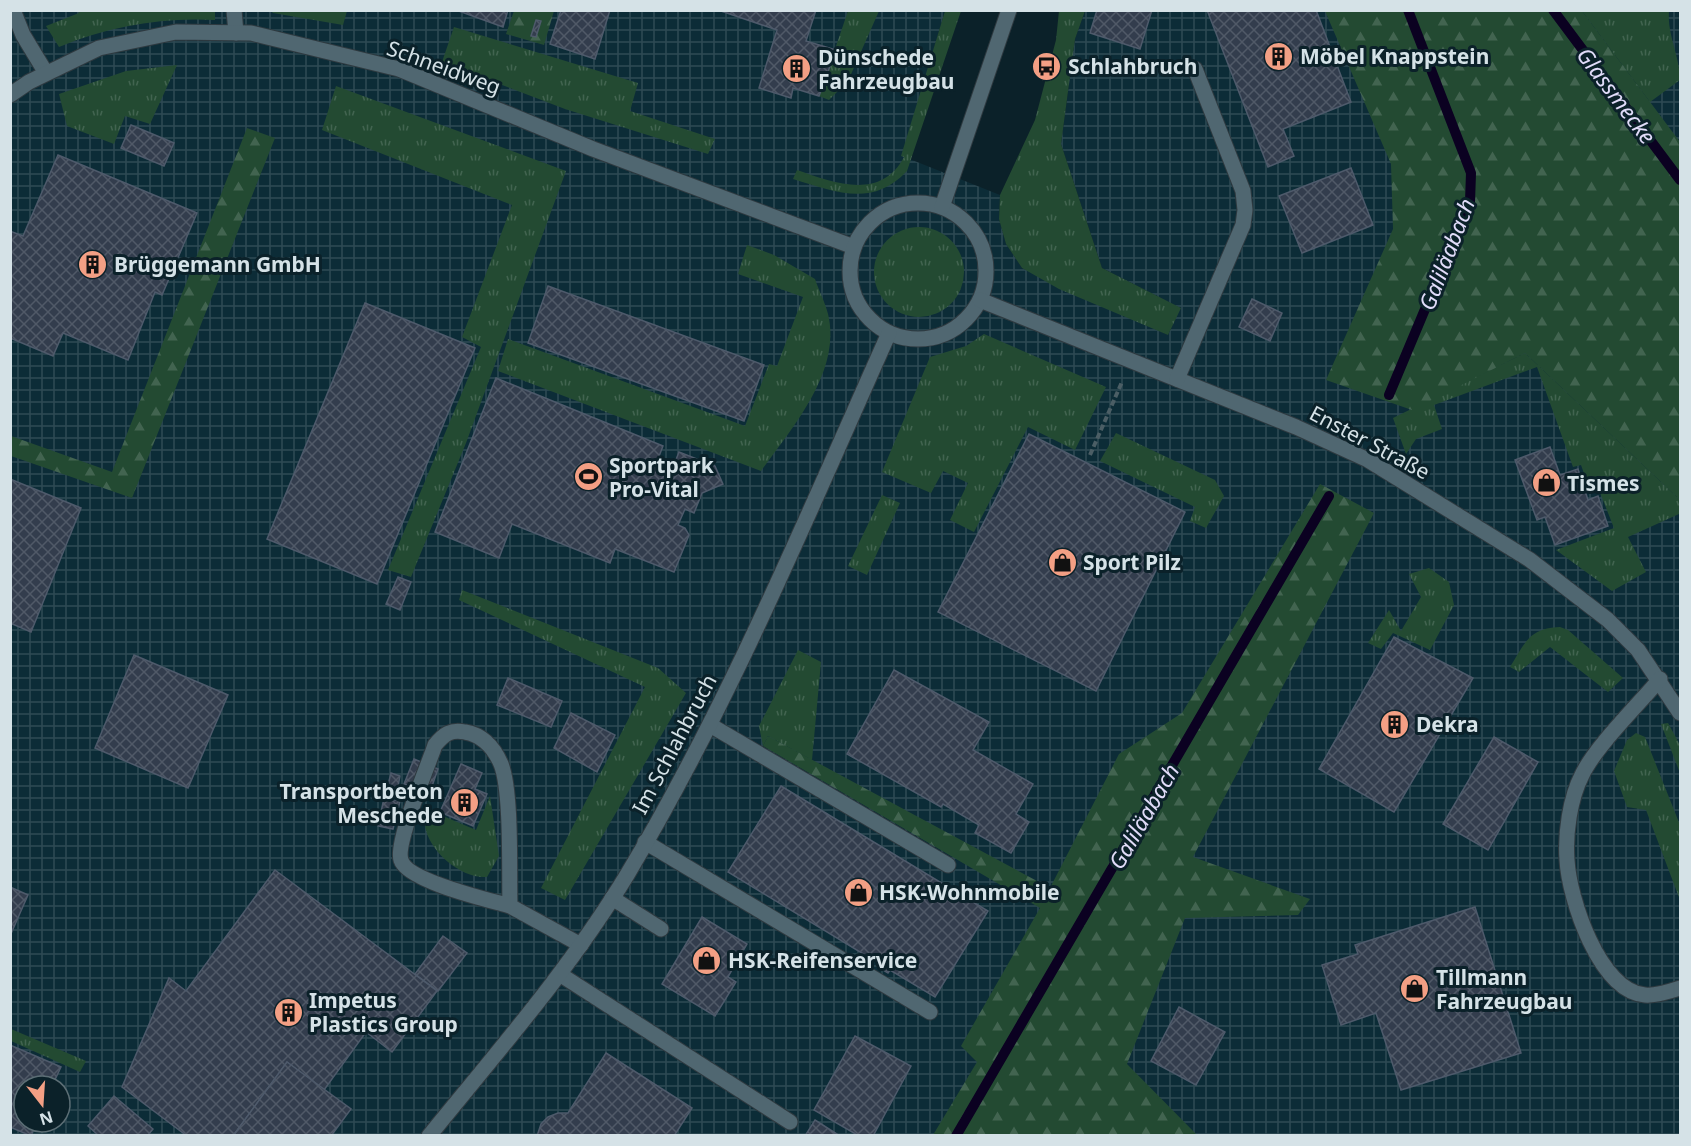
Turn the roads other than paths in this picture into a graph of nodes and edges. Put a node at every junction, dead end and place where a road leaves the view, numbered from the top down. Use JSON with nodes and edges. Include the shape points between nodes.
{"nodes":[{"id":1,"x":13,"y":10,"type":"edge"},
{"id":2,"x":234,"y":10,"type":"edge"},
{"id":3,"x":1009,"y":10,"type":"edge"},
{"id":4,"x":236,"y":33,"type":"junction"},
{"id":5,"x":1195,"y":69,"type":"dead end"},
{"id":6,"x":46,"y":73,"type":"junction"},
{"id":7,"x":10,"y":95,"type":"edge"},
{"id":8,"x":942,"y":207,"type":"junction"},
{"id":9,"x":854,"y":247,"type":"junction"},
{"id":10,"x":980,"y":300,"type":"junction"},
{"id":11,"x":889,"y":333,"type":"junction"},
{"id":12,"x":1177,"y":379,"type":"junction"},
{"id":13,"x":1660,"y":679,"type":"junction"},
{"id":14,"x":1680,"y":712,"type":"edge"},
{"id":15,"x":710,"y":725,"type":"junction"},
{"id":16,"x":645,"y":842,"type":"junction"},
{"id":17,"x":948,"y":865,"type":"dead end"},
{"id":18,"x":612,"y":898,"type":"junction"},
{"id":19,"x":510,"y":906,"type":"junction"},
{"id":20,"x":661,"y":929,"type":"dead end"},
{"id":21,"x":581,"y":945,"type":"junction"},
{"id":22,"x":561,"y":975,"type":"junction"},
{"id":23,"x":1680,"y":988,"type":"edge"},
{"id":24,"x":930,"y":1012,"type":"dead end"},
{"id":25,"x":790,"y":1122,"type":"dead end"},
{"id":26,"x":429,"y":1136,"type":"edge"}],
"edges":[{"from":1,"to":6,"type":"street"},
{"from":2,"to":4,"type":"street"},
{"from":3,"to":8,"type":"street"},
{"from":4,"to":6,"type":"street","name":"Schneidweg","via":[[176,32],[99,48]]},
{"from":4,"to":9,"type":"street","name":"Schneidweg","via":[[251,33],[399,69],[593,149]]},
{"from":5,"to":12,"type":"street","via":[[1244,192],[1245,210],[1243,225]]},
{"from":6,"to":7,"type":"street","name":"Schneidweg"},
{"from":8,"to":9,"type":"street","via":[[915,203],[895,207],[878,216]]},
{"from":8,"to":10,"type":"street","via":[[969,225],[981,241],[987,281]]},
{"from":9,"to":11,"type":"street","via":[[850,267],[859,306],[872,322]]},
{"from":10,"to":11,"type":"street","via":[[969,318],[952,332],[910,339]]},
{"from":10,"to":12,"type":"street","name":"Enster Straße"},
{"from":11,"to":15,"type":"street","name":"Im Schlahbruch","via":[[760,623]]},
{"from":12,"to":13,"type":"street","name":"Enster Straße","via":[[1368,460],[1452,511],[1530,560],[1608,620]]},
{"from":13,"to":14,"type":"street","name":"Enster Straße"},
{"from":13,"to":23,"type":"street","via":[[1582,774],[1569,819],[1567,861],[1589,940],[1606,972],[1625,989],[1645,995]]},
{"from":15,"to":16,"type":"street","name":"Im Schlahbruch"},
{"from":15,"to":17,"type":"street"},
{"from":16,"to":18,"type":"street","name":"Im Schlahbruch"},
{"from":16,"to":24,"type":"street"},
{"from":18,"to":20,"type":"street"},
{"from":18,"to":21,"type":"street","name":"Im Schlahbruch"},
{"from":19,"to":19,"type":"street","via":[[506,792],[501,765],[490,744],[474,733],[454,730],[442,736],[435,746],[405,830],[400,860],[417,875]]},
{"from":19,"to":21,"type":"street"},
{"from":21,"to":22,"type":"street","name":"Im Schlahbruch"},
{"from":22,"to":25,"type":"street"},
{"from":22,"to":26,"type":"street","name":"Im Schlahbruch"}]}
